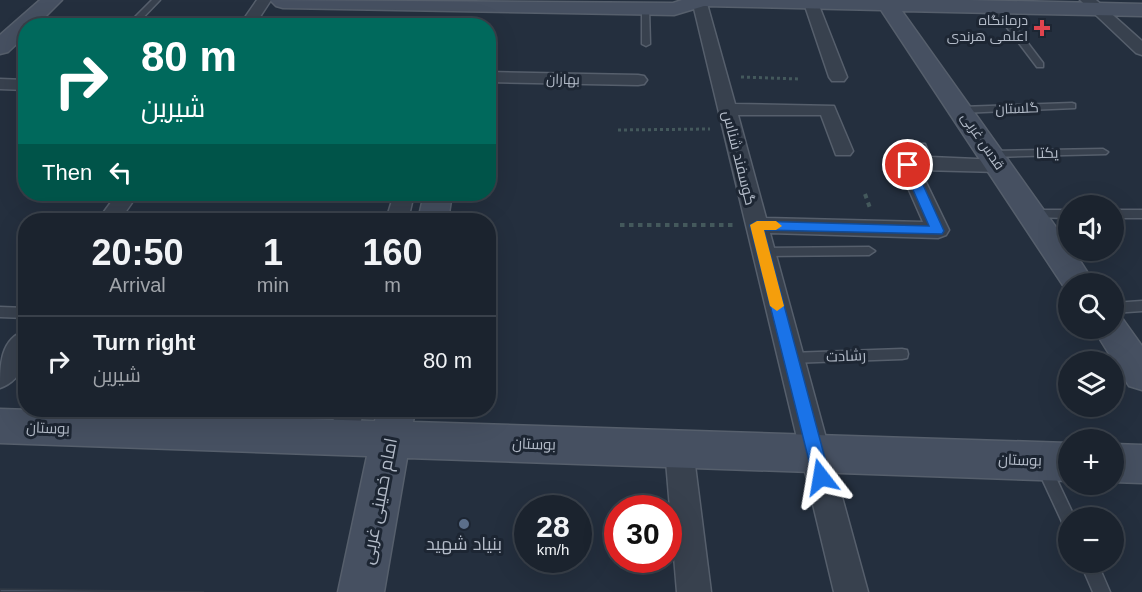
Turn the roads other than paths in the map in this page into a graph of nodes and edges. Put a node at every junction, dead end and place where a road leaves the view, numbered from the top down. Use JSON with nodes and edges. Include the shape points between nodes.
{"nodes":[{"id":1,"x":52,"y":0,"type":"edge"},
{"id":2,"x":156,"y":0,"type":"edge"},
{"id":3,"x":264,"y":0,"type":"edge"},
{"id":4,"x":280,"y":0,"type":"edge"},
{"id":5,"x":697,"y":0,"type":"edge"},
{"id":6,"x":885,"y":2,"type":"edge"},
{"id":7,"x":811,"y":3,"type":"junction"},
{"id":8,"x":1091,"y":4,"type":"edge"},
{"id":9,"x":1010,"y":5,"type":"edge"},
{"id":10,"x":645,"y":8,"type":"junction"},
{"id":11,"x":474,"y":10,"type":"edge"},
{"id":12,"x":1142,"y":10,"type":"edge"},
{"id":13,"x":32,"y":18,"type":"edge"},
{"id":14,"x":138,"y":18,"type":"edge"},
{"id":15,"x":252,"y":18,"type":"edge"},
{"id":16,"x":18,"y":31,"type":"edge"},
{"id":17,"x":646,"y":44,"type":"dead end"},
{"id":18,"x":0,"y":47,"type":"edge"},
{"id":19,"x":1142,"y":50,"type":"edge"},
{"id":20,"x":1040,"y":65,"type":"dead end"},
{"id":21,"x":496,"y":77,"type":"edge"},
{"id":22,"x":838,"y":77,"type":"dead end"},
{"id":23,"x":638,"y":80,"type":"dead end"},
{"id":24,"x":0,"y":84,"type":"edge"},
{"id":25,"x":18,"y":85,"type":"edge"},
{"id":26,"x":1072,"y":106,"type":"dead end"},
{"id":27,"x":962,"y":110,"type":"junction"},
{"id":28,"x":729,"y":119,"type":"junction"},
{"id":29,"x":843,"y":152,"type":"dead end"},
{"id":30,"x":1103,"y":152,"type":"dead end"},
{"id":31,"x":996,"y":160,"type":"junction"},
{"id":32,"x":1033,"y":214,"type":"junction"},
{"id":33,"x":1058,"y":214,"type":"edge"},
{"id":34,"x":1124,"y":214,"type":"edge"},
{"id":35,"x":1142,"y":214,"type":"edge"},
{"id":36,"x":757,"y":225,"type":"junction"},
{"id":37,"x":869,"y":251,"type":"dead end"},
{"id":38,"x":764,"y":252,"type":"junction"},
{"id":39,"x":1072,"y":273,"type":"edge"},
{"id":40,"x":1142,"y":306,"type":"edge"},
{"id":41,"x":1124,"y":307,"type":"edge"},
{"id":42,"x":0,"y":312,"type":"edge"},
{"id":43,"x":18,"y":313,"type":"edge"},
{"id":44,"x":1117,"y":339,"type":"edge"},
{"id":45,"x":18,"y":351,"type":"edge"},
{"id":46,"x":902,"y":354,"type":"dead end"},
{"id":47,"x":790,"y":358,"type":"junction"},
{"id":48,"x":1142,"y":375,"type":"edge"},
{"id":49,"x":0,"y":377,"type":"edge"},
{"id":50,"x":346,"y":424,"type":"edge"},
{"id":51,"x":393,"y":424,"type":"edge"},
{"id":52,"x":0,"y":426,"type":"edge"},
{"id":53,"x":679,"y":449,"type":"junction"},
{"id":54,"x":815,"y":454,"type":"junction"},
{"id":55,"x":1055,"y":462,"type":"edge"},
{"id":56,"x":1124,"y":463,"type":"edge"},
{"id":57,"x":1142,"y":464,"type":"edge"},
{"id":58,"x":1065,"y":507,"type":"edge"},
{"id":59,"x":1093,"y":573,"type":"edge"},
{"id":60,"x":362,"y":592,"type":"edge"},
{"id":61,"x":693,"y":592,"type":"edge"},
{"id":62,"x":851,"y":592,"type":"edge"},
{"id":63,"x":1102,"y":592,"type":"edge"}],
"edges":[{"from":1,"to":13,"type":"street"},
{"from":2,"to":14,"type":"lane"},
{"from":3,"to":15,"type":"street"},
{"from":4,"to":11,"type":"street"},
{"from":5,"to":7,"type":"street"},
{"from":5,"to":10,"type":"street","via":[[674,9]]},
{"from":5,"to":28,"type":"street","name":"گوسفند شناس"},
{"from":6,"to":7,"type":"street"},
{"from":6,"to":9,"type":"street"},
{"from":6,"to":27,"type":"street","name":"قدس غربی"},
{"from":7,"to":22,"type":"street"},
{"from":8,"to":9,"type":"street"},
{"from":8,"to":12,"type":"street"},
{"from":8,"to":19,"type":"street"},
{"from":9,"to":20,"type":"lane"},
{"from":10,"to":11,"type":"street"},
{"from":10,"to":17,"type":"lane"},
{"from":16,"to":18,"type":"street"},
{"from":21,"to":23,"type":"street","name":"بهاران"},
{"from":24,"to":25,"type":"street"},
{"from":26,"to":27,"type":"lane","name":"گلستان"},
{"from":27,"to":31,"type":"street","name":"قدس غربی"},
{"from":28,"to":29,"type":"street","via":[[828,110]]},
{"from":28,"to":36,"type":"street","name":"گوسفند شناس"},
{"from":30,"to":31,"type":"lane","name":"یکتا"},
{"from":31,"to":32,"type":"street","name":"قدس غربی"},
{"from":31,"to":36,"type":"street","via":[[920,155],[908,165],[938,231]]},
{"from":32,"to":33,"type":"lane"},
{"from":32,"to":39,"type":"street","name":"قدس غربی"},
{"from":34,"to":35,"type":"lane"},
{"from":36,"to":38,"type":"street","name":"گوسفند شناس"},
{"from":37,"to":38,"type":"lane"},
{"from":38,"to":47,"type":"street","name":"گوسفند شناس"},
{"from":40,"to":41,"type":"lane"},
{"from":42,"to":43,"type":"lane"},
{"from":44,"to":48,"type":"street"},
{"from":45,"to":49,"type":"street"},
{"from":46,"to":47,"type":"lane","name":"رشادت"},
{"from":47,"to":54,"type":"street","name":"گوسفند شناس"},
{"from":50,"to":51,"type":"street","name":"بوستان"},
{"from":50,"to":52,"type":"street","name":"بوستان"},
{"from":51,"to":53,"type":"street","name":"بوستان"},
{"from":51,"to":60,"type":"street","name":"امام خمینی غربی"},
{"from":53,"to":54,"type":"street","name":"بوستان"},
{"from":53,"to":61,"type":"street"},
{"from":54,"to":55,"type":"street","name":"بوستان"},
{"from":54,"to":62,"type":"street","name":"گوسفند شناس"},
{"from":55,"to":58,"type":"lane"},
{"from":56,"to":57,"type":"street"},
{"from":59,"to":63,"type":"lane"}]}
